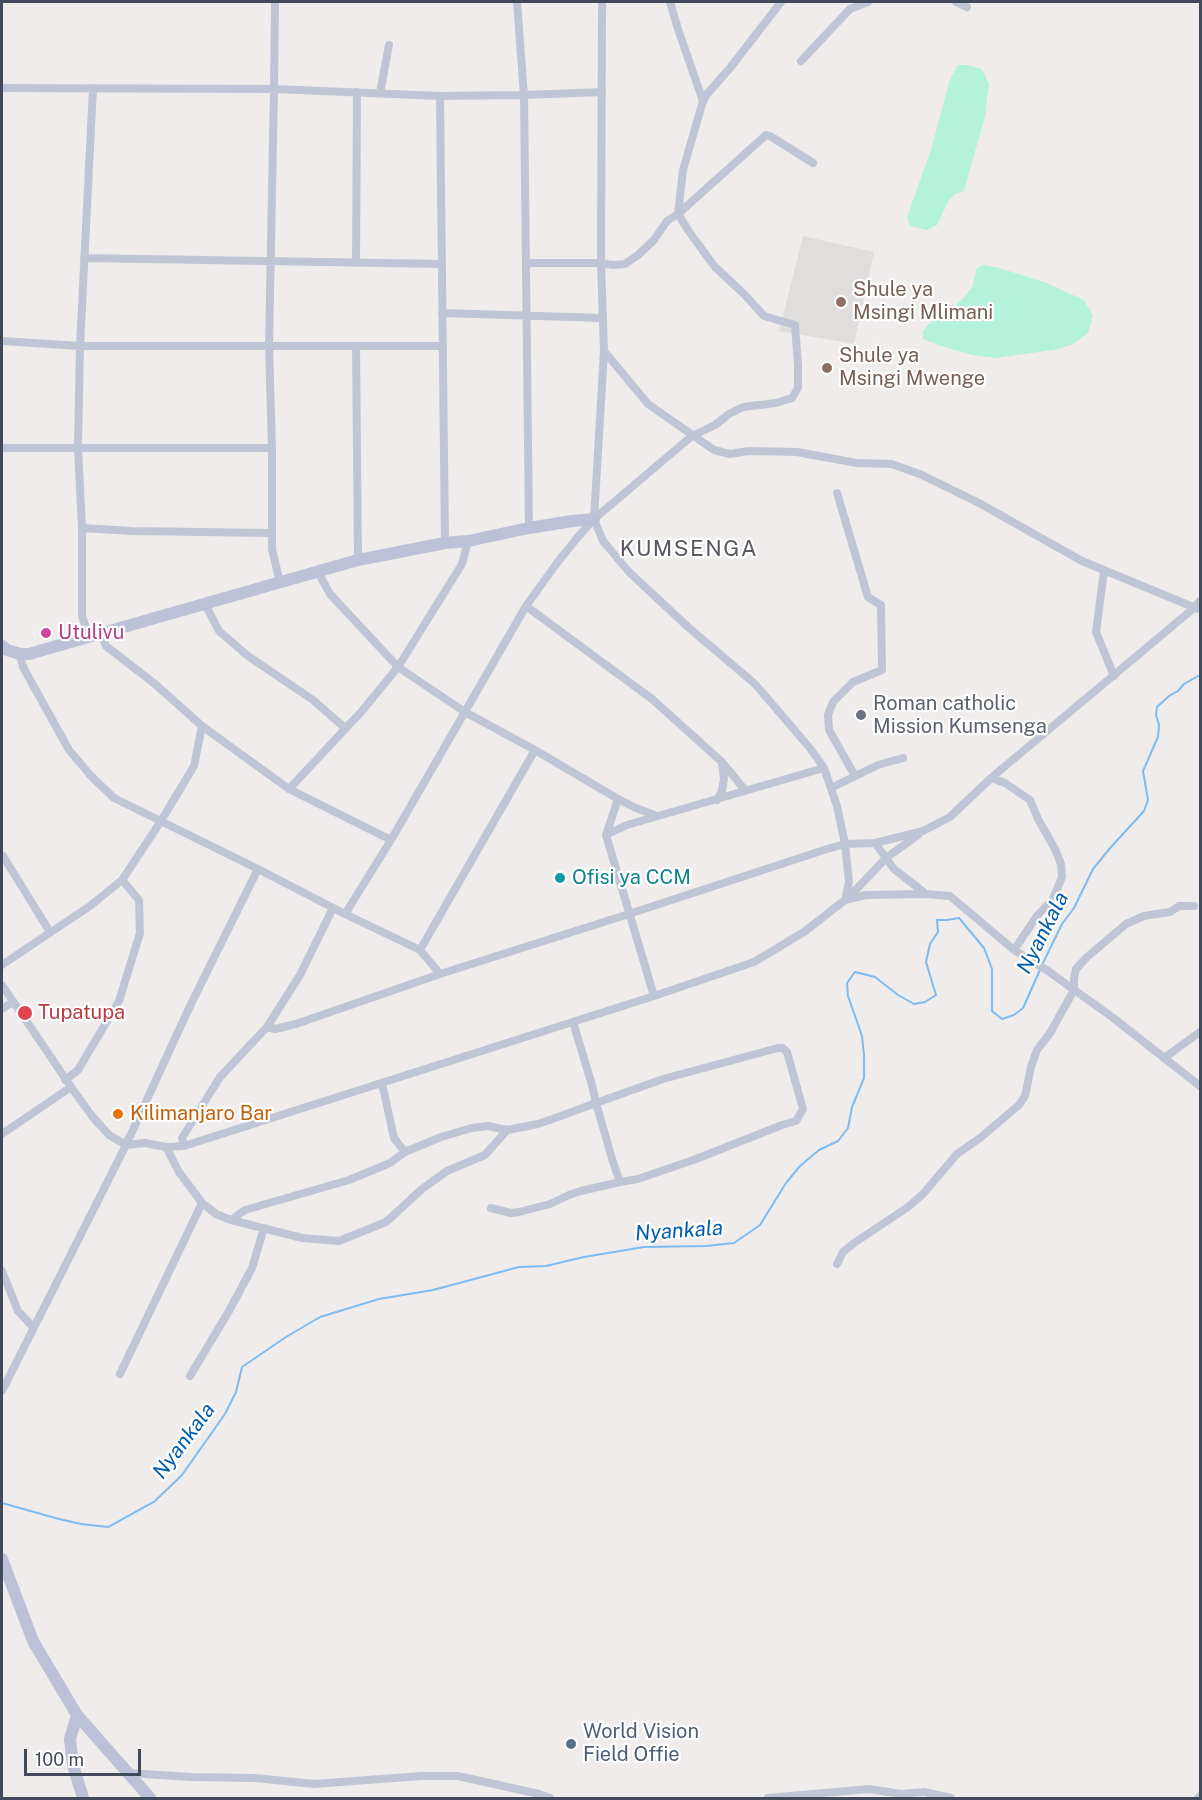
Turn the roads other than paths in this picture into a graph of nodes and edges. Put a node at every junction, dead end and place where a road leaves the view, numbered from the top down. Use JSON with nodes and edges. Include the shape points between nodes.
{"nodes":[{"id":1,"x":267,"y":2,"type":"edge"},
{"id":2,"x":275,"y":2,"type":"edge"},
{"id":3,"x":517,"y":2,"type":"edge"},
{"id":4,"x":602,"y":2,"type":"edge"},
{"id":5,"x":670,"y":2,"type":"edge"},
{"id":6,"x":781,"y":2,"type":"edge"},
{"id":7,"x":868,"y":2,"type":"edge"},
{"id":8,"x":956,"y":2,"type":"edge"},
{"id":9,"x":967,"y":7,"type":"dead end"},
{"id":10,"x":388,"y":45,"type":"dead end"},
{"id":11,"x":801,"y":61,"type":"dead end"},
{"id":12,"x":2,"y":88,"type":"edge"},
{"id":13,"x":93,"y":88,"type":"junction"},
{"id":14,"x":274,"y":89,"type":"junction"},
{"id":15,"x":357,"y":92,"type":"junction"},
{"id":16,"x":603,"y":92,"type":"junction"},
{"id":17,"x":380,"y":93,"type":"junction"},
{"id":18,"x":524,"y":95,"type":"junction"},
{"id":19,"x":440,"y":96,"type":"junction"},
{"id":20,"x":703,"y":101,"type":"junction"},
{"id":21,"x":813,"y":163,"type":"dead end"},
{"id":22,"x":678,"y":214,"type":"junction"},
{"id":23,"x":84,"y":258,"type":"junction"},
{"id":24,"x":272,"y":262,"type":"junction"},
{"id":25,"x":356,"y":263,"type":"junction"},
{"id":26,"x":527,"y":263,"type":"junction"},
{"id":27,"x":601,"y":263,"type":"junction"},
{"id":28,"x":442,"y":264,"type":"junction"},
{"id":29,"x":442,"y":313,"type":"junction"},
{"id":30,"x":527,"y":316,"type":"junction"},
{"id":31,"x":602,"y":318,"type":"junction"},
{"id":32,"x":2,"y":341,"type":"edge"},
{"id":33,"x":80,"y":346,"type":"junction"},
{"id":34,"x":269,"y":346,"type":"junction"},
{"id":35,"x":356,"y":346,"type":"junction"},
{"id":36,"x":443,"y":346,"type":"junction"},
{"id":37,"x":604,"y":351,"type":"junction"},
{"id":38,"x":692,"y":436,"type":"junction"},
{"id":39,"x":2,"y":448,"type":"edge"},
{"id":40,"x":78,"y":448,"type":"junction"},
{"id":41,"x":272,"y":448,"type":"junction"},
{"id":42,"x":837,"y":493,"type":"dead end"},
{"id":43,"x":594,"y":519,"type":"junction"},
{"id":44,"x":82,"y":528,"type":"junction"},
{"id":45,"x":529,"y":528,"type":"junction"},
{"id":46,"x":272,"y":533,"type":"junction"},
{"id":47,"x":468,"y":541,"type":"junction"},
{"id":48,"x":445,"y":543,"type":"junction"},
{"id":49,"x":358,"y":560,"type":"junction"},
{"id":50,"x":1104,"y":571,"type":"junction"},
{"id":51,"x":318,"y":572,"type":"junction"},
{"id":52,"x":280,"y":583,"type":"junction"},
{"id":53,"x":205,"y":604,"type":"junction"},
{"id":54,"x":526,"y":606,"type":"junction"},
{"id":55,"x":1198,"y":607,"type":"edge"},
{"id":56,"x":95,"y":635,"type":"junction"},
{"id":57,"x":2,"y":646,"type":"edge"},
{"id":58,"x":20,"y":654,"type":"junction"},
{"id":59,"x":398,"y":667,"type":"junction"},
{"id":60,"x":1114,"y":676,"type":"junction"},
{"id":61,"x":465,"y":712,"type":"junction"},
{"id":62,"x":202,"y":726,"type":"junction"},
{"id":63,"x":345,"y":728,"type":"junction"},
{"id":64,"x":535,"y":750,"type":"junction"},
{"id":65,"x":903,"y":758,"type":"dead end"},
{"id":66,"x":722,"y":762,"type":"junction"},
{"id":67,"x":824,"y":768,"type":"junction"},
{"id":68,"x":855,"y":776,"type":"junction"},
{"id":69,"x":991,"y":778,"type":"junction"},
{"id":70,"x":831,"y":788,"type":"junction"},
{"id":71,"x":289,"y":789,"type":"junction"},
{"id":72,"x":745,"y":790,"type":"junction"},
{"id":73,"x":618,"y":799,"type":"junction"},
{"id":74,"x":717,"y":800,"type":"junction"},
{"id":75,"x":657,"y":816,"type":"junction"},
{"id":76,"x":161,"y":821,"type":"junction"},
{"id":77,"x":923,"y":831,"type":"junction"},
{"id":78,"x":606,"y":835,"type":"junction"},
{"id":79,"x":391,"y":840,"type":"junction"},
{"id":80,"x":874,"y":843,"type":"junction"},
{"id":81,"x":845,"y":844,"type":"junction"},
{"id":82,"x":3,"y":856,"type":"dead end"},
{"id":83,"x":886,"y":858,"type":"junction"},
{"id":84,"x":258,"y":869,"type":"junction"},
{"id":85,"x":122,"y":880,"type":"junction"},
{"id":86,"x":926,"y":894,"type":"junction"},
{"id":87,"x":845,"y":900,"type":"junction"},
{"id":88,"x":1194,"y":906,"type":"dead end"},
{"id":89,"x":333,"y":908,"type":"junction"},
{"id":90,"x":345,"y":914,"type":"junction"},
{"id":91,"x":629,"y":914,"type":"junction"},
{"id":92,"x":51,"y":932,"type":"junction"},
{"id":93,"x":420,"y":950,"type":"junction"},
{"id":94,"x":1014,"y":950,"type":"junction"},
{"id":95,"x":2,"y":965,"type":"edge"},
{"id":96,"x":440,"y":974,"type":"junction"},
{"id":97,"x":2,"y":985,"type":"edge"},
{"id":98,"x":1074,"y":990,"type":"junction"},
{"id":99,"x":654,"y":996,"type":"junction"},
{"id":100,"x":13,"y":1002,"type":"junction"},
{"id":101,"x":2,"y":1009,"type":"edge"},
{"id":102,"x":573,"y":1022,"type":"junction"},
{"id":103,"x":267,"y":1027,"type":"junction"},
{"id":104,"x":1200,"y":1032,"type":"edge"},
{"id":105,"x":1164,"y":1058,"type":"junction"},
{"id":106,"x":382,"y":1083,"type":"junction"},
{"id":107,"x":68,"y":1084,"type":"junction"},
{"id":108,"x":1200,"y":1086,"type":"edge"},
{"id":109,"x":596,"y":1103,"type":"junction"},
{"id":110,"x":507,"y":1130,"type":"junction"},
{"id":111,"x":2,"y":1134,"type":"edge"},
{"id":112,"x":126,"y":1145,"type":"junction"},
{"id":113,"x":184,"y":1146,"type":"junction"},
{"id":114,"x":166,"y":1147,"type":"junction"},
{"id":115,"x":405,"y":1152,"type":"junction"},
{"id":116,"x":620,"y":1182,"type":"junction"},
{"id":117,"x":202,"y":1203,"type":"junction"},
{"id":118,"x":491,"y":1208,"type":"dead end"},
{"id":119,"x":231,"y":1220,"type":"junction"},
{"id":120,"x":264,"y":1228,"type":"junction"},
{"id":121,"x":837,"y":1264,"type":"dead end"},
{"id":122,"x":2,"y":1271,"type":"edge"},
{"id":123,"x":33,"y":1327,"type":"junction"},
{"id":124,"x":120,"y":1374,"type":"dead end"},
{"id":125,"x":190,"y":1376,"type":"dead end"},
{"id":126,"x":2,"y":1390,"type":"edge"},
{"id":127,"x":2,"y":1559,"type":"edge"},
{"id":128,"x":77,"y":1715,"type":"junction"},
{"id":129,"x":126,"y":1773,"type":"junction"},
{"id":130,"x":83,"y":1798,"type":"edge"},
{"id":131,"x":150,"y":1798,"type":"edge"},
{"id":132,"x":550,"y":1798,"type":"edge"},
{"id":133,"x":768,"y":1798,"type":"edge"},
{"id":134,"x":951,"y":1798,"type":"edge"}],
"edges":[{"from":1,"to":2,"type":"street"},
{"from":2,"to":14,"type":"street"},
{"from":3,"to":18,"type":"street"},
{"from":4,"to":16,"type":"street"},
{"from":5,"to":20,"type":"street"},
{"from":6,"to":20,"type":"street"},
{"from":7,"to":11,"type":"street","via":[[850,9]]},
{"from":8,"to":9,"type":"street"},
{"from":10,"to":17,"type":"street"},
{"from":12,"to":13,"type":"street"},
{"from":13,"to":14,"type":"street"},
{"from":13,"to":23,"type":"street"},
{"from":14,"to":15,"type":"street"},
{"from":14,"to":24,"type":"street"},
{"from":15,"to":17,"type":"street"},
{"from":15,"to":25,"type":"street"},
{"from":16,"to":18,"type":"street"},
{"from":16,"to":27,"type":"street"},
{"from":17,"to":19,"type":"street"},
{"from":18,"to":19,"type":"street"},
{"from":18,"to":26,"type":"street"},
{"from":19,"to":28,"type":"street"},
{"from":20,"to":22,"type":"street","via":[[682,170]]},
{"from":21,"to":22,"type":"street","via":[[766,135]]},
{"from":22,"to":27,"type":"street","via":[[625,264]]},
{"from":22,"to":38,"type":"street","via":[[715,267],[764,316],[795,325],[798,365],[798,388],[792,398],[743,407]]},
{"from":23,"to":24,"type":"street"},
{"from":23,"to":33,"type":"street"},
{"from":24,"to":25,"type":"street"},
{"from":24,"to":34,"type":"street"},
{"from":25,"to":28,"type":"street"},
{"from":26,"to":27,"type":"street"},
{"from":26,"to":30,"type":"street"},
{"from":27,"to":31,"type":"street"},
{"from":28,"to":29,"type":"street"},
{"from":29,"to":30,"type":"street"},
{"from":29,"to":36,"type":"street"},
{"from":30,"to":31,"type":"street"},
{"from":30,"to":45,"type":"street"},
{"from":31,"to":37,"type":"street"},
{"from":32,"to":33,"type":"street"},
{"from":33,"to":34,"type":"street"},
{"from":33,"to":40,"type":"street"},
{"from":34,"to":35,"type":"street"},
{"from":34,"to":41,"type":"street"},
{"from":35,"to":36,"type":"street"},
{"from":35,"to":49,"type":"street"},
{"from":36,"to":48,"type":"street"},
{"from":37,"to":38,"type":"street","via":[[648,404]]},
{"from":37,"to":43,"type":"street"},
{"from":38,"to":43,"type":"street"},
{"from":38,"to":50,"type":"street","via":[[714,450],[730,454],[797,452],[857,463],[892,464],[979,503]]},
{"from":39,"to":40,"type":"street"},
{"from":40,"to":41,"type":"street"},
{"from":40,"to":44,"type":"street"},
{"from":41,"to":46,"type":"street"},
{"from":42,"to":68,"type":"street","via":[[868,597],[880,605],[882,670],[854,682],[833,702],[828,715],[829,730]]},
{"from":43,"to":45,"type":"street"},
{"from":43,"to":54,"type":"street"},
{"from":43,"to":67,"type":"street","via":[[603,541],[629,572],[755,684]]},
{"from":44,"to":46,"type":"street"},
{"from":44,"to":56,"type":"street","via":[[82,616]]},
{"from":45,"to":47,"type":"street"},
{"from":46,"to":52,"type":"street"},
{"from":47,"to":48,"type":"street"},
{"from":47,"to":59,"type":"street","via":[[462,564]]},
{"from":48,"to":49,"type":"street"},
{"from":49,"to":51,"type":"street"},
{"from":50,"to":55,"type":"street"},
{"from":50,"to":60,"type":"street","via":[[1096,632]]},
{"from":51,"to":52,"type":"street"},
{"from":51,"to":59,"type":"street","via":[[330,594]]},
{"from":52,"to":53,"type":"street"},
{"from":53,"to":56,"type":"street"},
{"from":53,"to":63,"type":"street","via":[[219,631]]},
{"from":54,"to":61,"type":"street"},
{"from":54,"to":66,"type":"street","via":[[652,699]]},
{"from":55,"to":60,"type":"street"},
{"from":56,"to":58,"type":"street"},
{"from":56,"to":62,"type":"street"},
{"from":57,"to":58,"type":"street"},
{"from":58,"to":76,"type":"street","via":[[23,667],[69,750],[114,798]]},
{"from":59,"to":61,"type":"street"},
{"from":59,"to":63,"type":"street"},
{"from":60,"to":69,"type":"street"},
{"from":61,"to":64,"type":"street"},
{"from":61,"to":79,"type":"street"},
{"from":62,"to":71,"type":"street"},
{"from":62,"to":76,"type":"street","via":[[194,766]]},
{"from":63,"to":71,"type":"street"},
{"from":64,"to":73,"type":"street"},
{"from":64,"to":93,"type":"street"},
{"from":65,"to":68,"type":"street"},
{"from":66,"to":72,"type":"street"},
{"from":66,"to":74,"type":"street","via":[[724,779]]},
{"from":67,"to":70,"type":"street"},
{"from":67,"to":72,"type":"street"},
{"from":68,"to":70,"type":"street"},
{"from":69,"to":77,"type":"street","via":[[950,817]]},
{"from":69,"to":94,"type":"street","via":[[1030,800],[1056,849],[1062,877],[1053,899]]},
{"from":70,"to":81,"type":"street"},
{"from":71,"to":79,"type":"street"},
{"from":72,"to":74,"type":"street"},
{"from":73,"to":75,"type":"street"},
{"from":73,"to":78,"type":"street"},
{"from":74,"to":75,"type":"street"},
{"from":75,"to":78,"type":"street"},
{"from":76,"to":84,"type":"street"},
{"from":76,"to":85,"type":"street"},
{"from":77,"to":80,"type":"street"},
{"from":77,"to":83,"type":"street"},
{"from":78,"to":91,"type":"street"},
{"from":79,"to":90,"type":"street"},
{"from":80,"to":81,"type":"street"},
{"from":80,"to":83,"type":"street"},
{"from":81,"to":87,"type":"street","via":[[849,882]]},
{"from":81,"to":91,"type":"street"},
{"from":82,"to":92,"type":"street"},
{"from":83,"to":86,"type":"street"},
{"from":83,"to":87,"type":"street"},
{"from":84,"to":89,"type":"street"},
{"from":84,"to":112,"type":"street"},
{"from":85,"to":92,"type":"street"},
{"from":85,"to":107,"type":"street","via":[[139,900],[140,933],[119,1000]]},
{"from":86,"to":87,"type":"street","via":[[866,895]]},
{"from":86,"to":94,"type":"street","via":[[950,896]]},
{"from":87,"to":99,"type":"street","via":[[754,963]]},
{"from":88,"to":98,"type":"street","via":[[1179,906],[1126,924],[1076,969]]},
{"from":89,"to":90,"type":"street"},
{"from":89,"to":103,"type":"street","via":[[300,975]]},
{"from":90,"to":93,"type":"street"},
{"from":91,"to":96,"type":"street"},
{"from":91,"to":99,"type":"street"},
{"from":92,"to":95,"type":"street"},
{"from":93,"to":96,"type":"street"},
{"from":94,"to":98,"type":"street"},
{"from":96,"to":103,"type":"street","via":[[296,1024]]},
{"from":97,"to":100,"type":"street"},
{"from":98,"to":105,"type":"street"},
{"from":98,"to":121,"type":"street","via":[[1037,1050],[1019,1105],[957,1154],[908,1207],[854,1242]]},
{"from":99,"to":102,"type":"street"},
{"from":100,"to":101,"type":"street"},
{"from":100,"to":107,"type":"street"},
{"from":102,"to":106,"type":"street"},
{"from":102,"to":109,"type":"street"},
{"from":103,"to":113,"type":"street","via":[[220,1077],[182,1138]]},
{"from":104,"to":105,"type":"street"},
{"from":105,"to":108,"type":"street"},
{"from":106,"to":113,"type":"street"},
{"from":106,"to":115,"type":"street","via":[[394,1138]]},
{"from":107,"to":111,"type":"street"},
{"from":107,"to":112,"type":"street","via":[[109,1135]]},
{"from":109,"to":110,"type":"street","via":[[538,1124]]},
{"from":109,"to":116,"type":"street"},
{"from":109,"to":116,"type":"street","via":[[778,1048],[787,1052],[803,1109],[796,1121],[696,1159]]},
{"from":110,"to":115,"type":"street","via":[[472,1128]]},
{"from":110,"to":120,"type":"street","via":[[485,1155],[447,1171],[386,1222],[363,1233],[339,1241],[302,1238]]},
{"from":112,"to":114,"type":"street"},
{"from":112,"to":123,"type":"street"},
{"from":113,"to":114,"type":"street"},
{"from":114,"to":117,"type":"street"},
{"from":115,"to":119,"type":"street","via":[[390,1163],[349,1180],[245,1210]]},
{"from":116,"to":118,"type":"street","via":[[519,1212]]},
{"from":117,"to":119,"type":"street"},
{"from":117,"to":124,"type":"street"},
{"from":119,"to":120,"type":"street"},
{"from":120,"to":125,"type":"street","via":[[252,1268]]},
{"from":122,"to":123,"type":"street","via":[[18,1311]]},
{"from":123,"to":126,"type":"street"},
{"from":127,"to":128,"type":"street","via":[[33,1641]]},
{"from":128,"to":129,"type":"street"},
{"from":128,"to":130,"type":"street","via":[[70,1738]]},
{"from":129,"to":131,"type":"street"},
{"from":129,"to":132,"type":"street","via":[[314,1784],[458,1776]]},
{"from":133,"to":134,"type":"street","via":[[869,1789],[901,1794],[924,1792]]}]}
